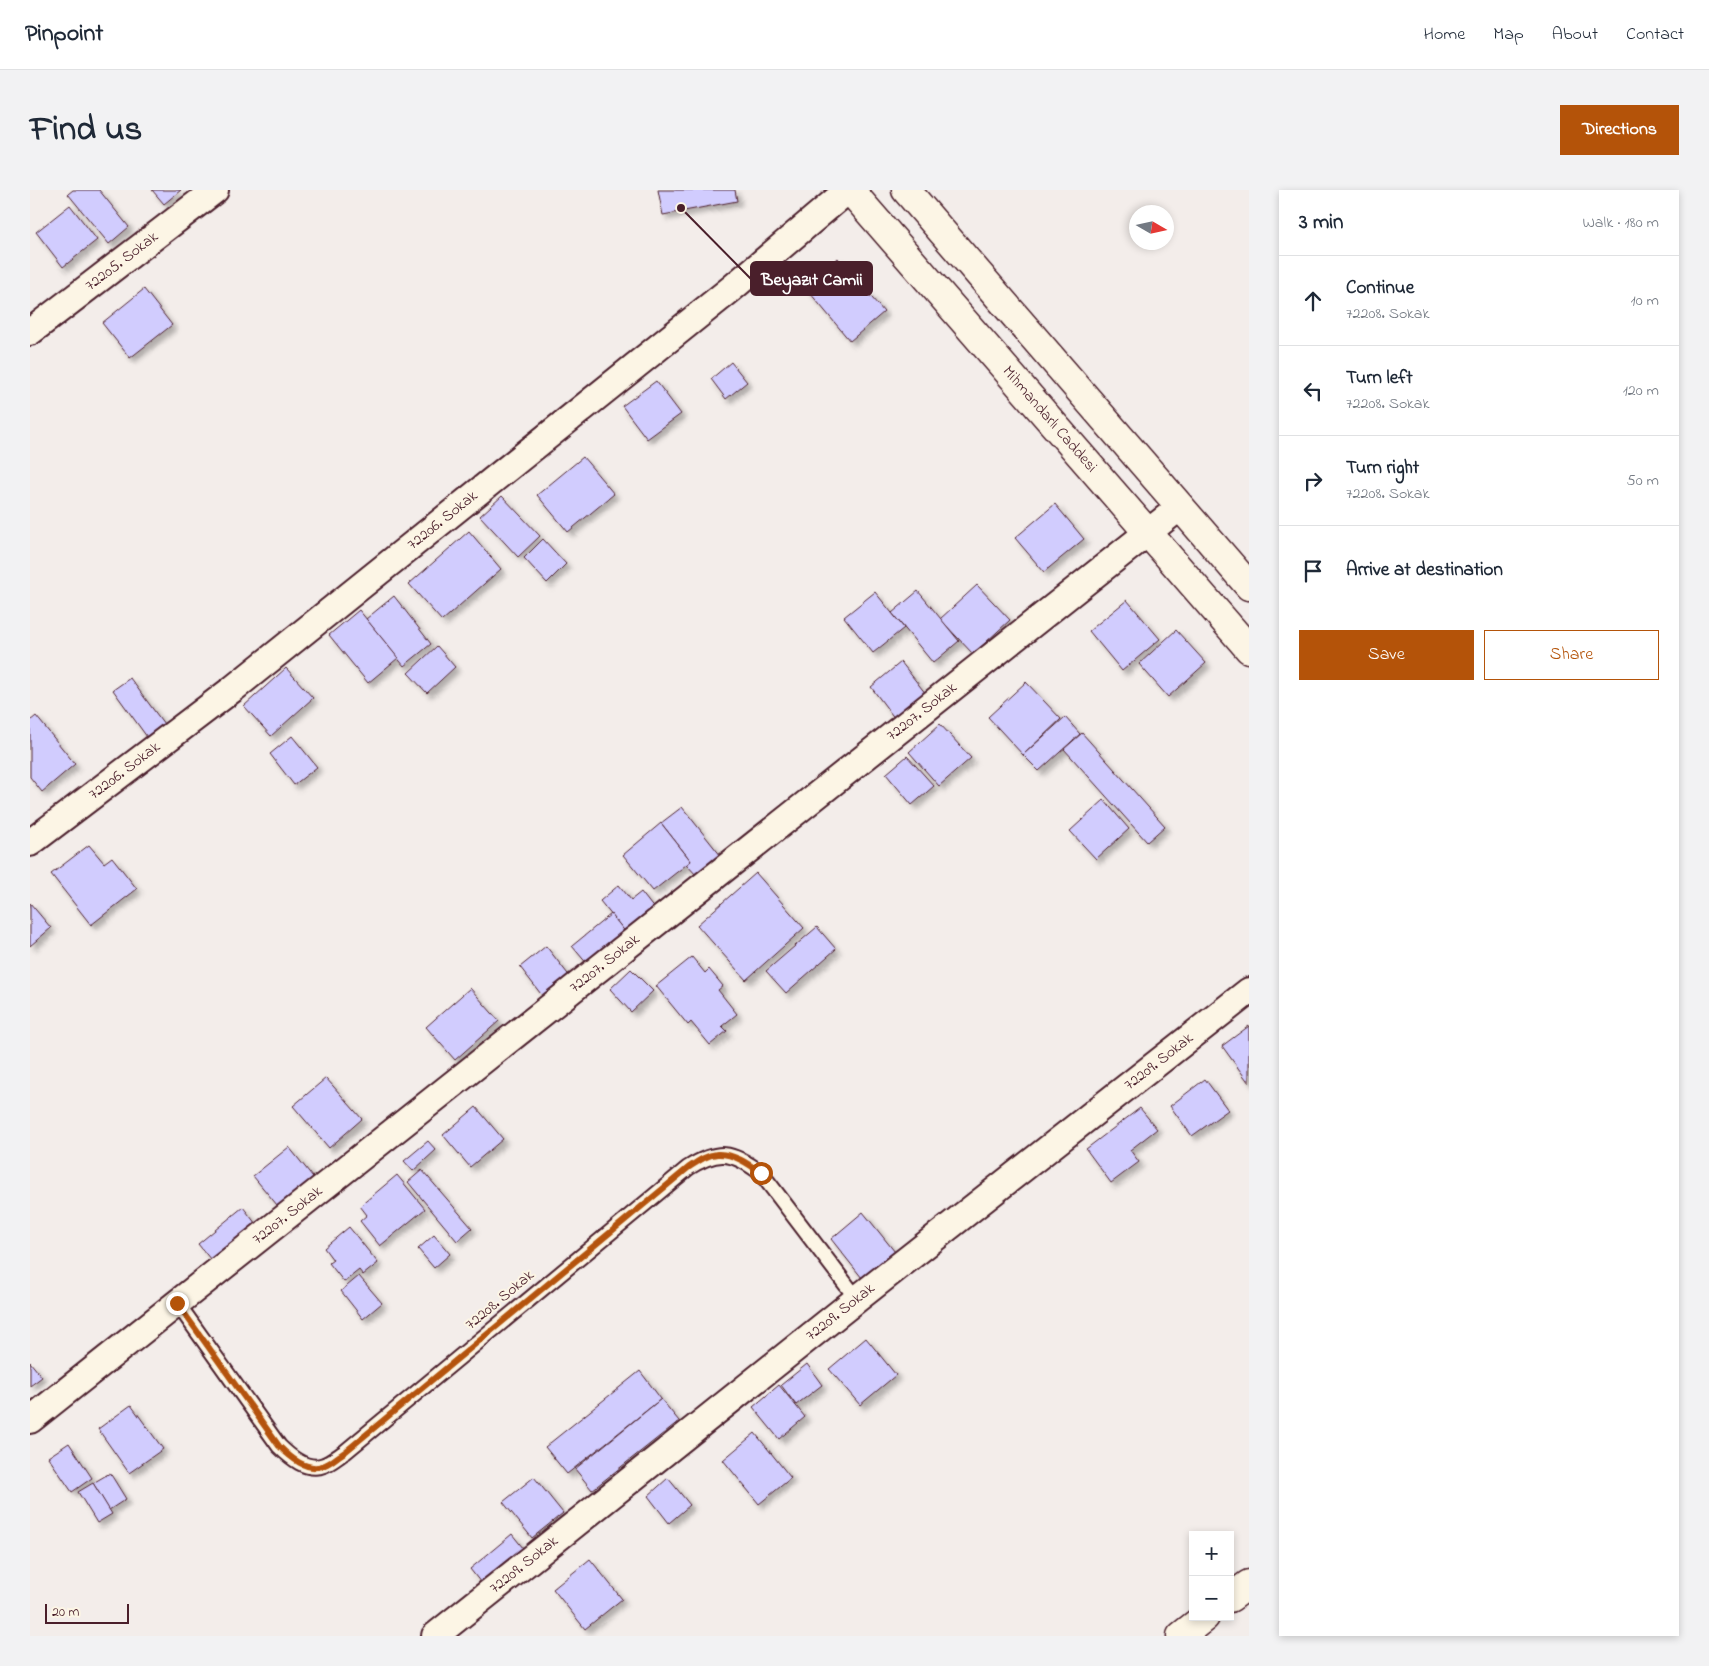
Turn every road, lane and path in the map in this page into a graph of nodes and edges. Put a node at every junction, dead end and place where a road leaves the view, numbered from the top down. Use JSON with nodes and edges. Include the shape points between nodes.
{"nodes":[{"id":1,"x":215,"y":190,"type":"edge"},
{"id":2,"x":849,"y":190,"type":"edge"},
{"id":3,"x":906,"y":190,"type":"edge"},
{"id":4,"x":30,"y":332,"type":"edge"},
{"id":5,"x":1180,"y":507,"type":"junction"},
{"id":6,"x":1147,"y":534,"type":"junction"},
{"id":7,"x":1249,"y":586,"type":"edge"},
{"id":8,"x":1249,"y":649,"type":"edge"},
{"id":9,"x":30,"y":843,"type":"edge"},
{"id":10,"x":1249,"y":991,"type":"edge"},
{"id":11,"x":857,"y":1299,"type":"junction"},
{"id":12,"x":177,"y":1303,"type":"junction"},
{"id":13,"x":30,"y":1420,"type":"edge"},
{"id":14,"x":1249,"y":1584,"type":"edge"},
{"id":15,"x":1234,"y":1595,"type":"edge"},
{"id":16,"x":1200,"y":1621,"type":"edge"},
{"id":17,"x":436,"y":1636,"type":"edge"},
{"id":18,"x":1181,"y":1636,"type":"edge"}],
"edges":[{"from":1,"to":4,"type":"street","name":"72205. Sokak"},
{"from":2,"to":6,"type":"street","name":"Mihmandarlı Caddesi"},
{"from":2,"to":9,"type":"street","name":"72206. Sokak","via":[[731,290],[242,682]]},
{"from":3,"to":5,"type":"street"},
{"from":5,"to":6,"type":"street","name":"72207. Sokak"},
{"from":5,"to":7,"type":"street"},
{"from":6,"to":8,"type":"street","name":"Mihmandarlı Caddesi"},
{"from":6,"to":12,"type":"street","name":"72207. Sokak"},
{"from":10,"to":11,"type":"street","name":"72209. Sokak"},
{"from":11,"to":12,"type":"lane","name":"72208. Sokak","via":[[761,1173],[732,1156],[717,1154],[704,1158],[324,1466],[299,1463],[279,1446]]},
{"from":11,"to":17,"type":"street","name":"72209. Sokak"},
{"from":12,"to":13,"type":"street","name":"72207. Sokak"},
{"from":14,"to":15,"type":"street"},
{"from":16,"to":18,"type":"street"}]}
